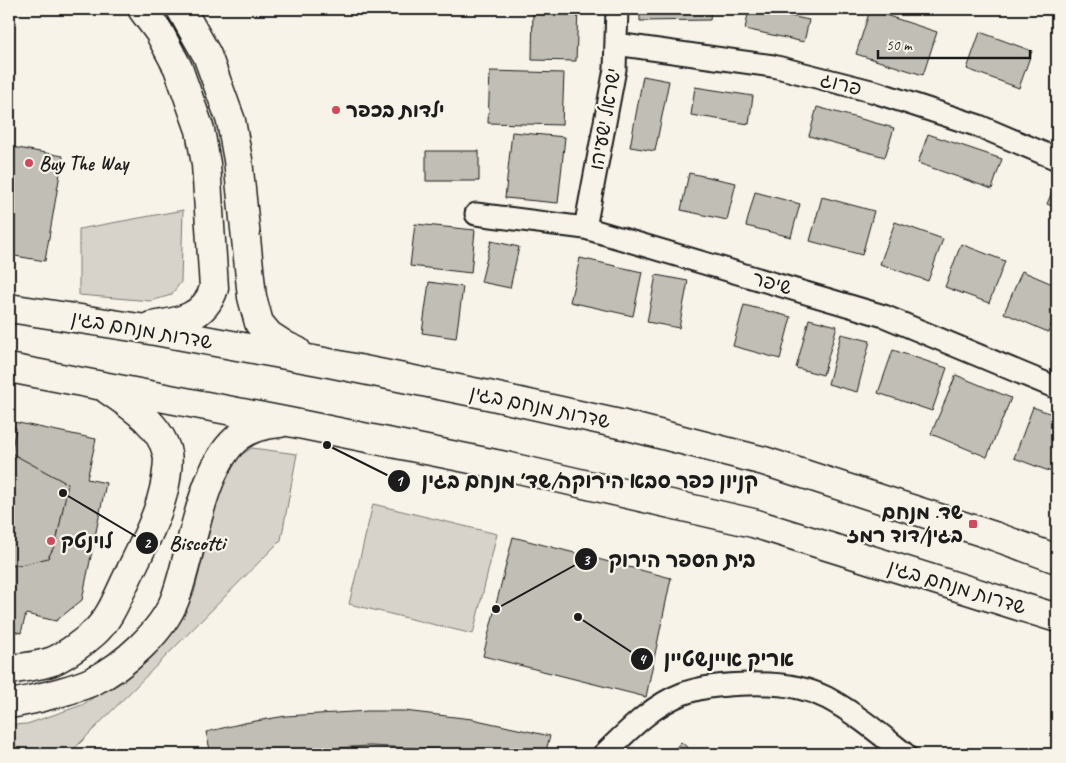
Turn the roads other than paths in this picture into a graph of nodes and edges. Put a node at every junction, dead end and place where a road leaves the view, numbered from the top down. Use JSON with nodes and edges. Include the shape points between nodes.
{"nodes":[{"id":1,"x":142,"y":9,"type":"edge"},
{"id":2,"x":181,"y":9,"type":"edge"},
{"id":3,"x":617,"y":9,"type":"edge"},
{"id":4,"x":616,"y":44,"type":"junction"},
{"id":5,"x":1057,"y":159,"type":"edge"},
{"id":6,"x":476,"y":214,"type":"dead end"},
{"id":7,"x":585,"y":228,"type":"junction"},
{"id":8,"x":9,"y":308,"type":"edge"},
{"id":9,"x":139,"y":328,"type":"junction"},
{"id":10,"x":319,"y":361,"type":"junction"},
{"id":11,"x":9,"y":368,"type":"edge"},
{"id":12,"x":101,"y":385,"type":"junction"},
{"id":13,"x":1057,"y":388,"type":"edge"},
{"id":14,"x":289,"y":422,"type":"junction"},
{"id":15,"x":1057,"y":559,"type":"edge"},
{"id":16,"x":1057,"y":618,"type":"edge"},
{"id":17,"x":9,"y":670,"type":"edge"},
{"id":18,"x":9,"y":704,"type":"edge"},
{"id":19,"x":604,"y":754,"type":"edge"},
{"id":20,"x":904,"y":754,"type":"edge"}],
"edges":[{"from":1,"to":9,"type":"main road","via":[[160,32],[178,68],[200,130],[206,164],[214,288],[210,300],[188,318]]},
{"from":2,"to":10,"type":"main road","via":[[207,55],[231,122],[252,297],[259,323],[269,335],[286,346]]},
{"from":3,"to":4,"type":"street","name":"ישראל ישעיהו"},
{"from":4,"to":5,"type":"street","name":"פרוג","via":[[773,66],[875,92],[979,126]]},
{"from":4,"to":7,"type":"street","name":"ישראל ישעיהו","via":[[615,69]]},
{"from":6,"to":7,"type":"street","name":"שיפר"},
{"from":7,"to":13,"type":"street","name":"שיפר","via":[[884,316]]},
{"from":8,"to":9,"type":"main road","name":"שדרות מנחם בגין"},
{"from":9,"to":10,"type":"main road","name":"שדרות מנחם בגין"},
{"from":10,"to":15,"type":"main road","name":"שדרות מנחם בגין","via":[[624,425],[755,459]]},
{"from":11,"to":12,"type":"main road","name":"שדרות מנחם בגין"},
{"from":12,"to":14,"type":"main road","name":"שדרות מנחם בגין"},
{"from":12,"to":17,"type":"main road","via":[[145,418],[163,442],[168,453],[163,498],[108,617],[96,631],[54,660]]},
{"from":14,"to":16,"type":"main road","name":"שדרות מנחם בגין","via":[[510,467],[753,523]]},
{"from":14,"to":18,"type":"main road","via":[[254,428],[229,446],[208,484],[175,600],[163,623],[144,644],[94,681]]},
{"from":19,"to":20,"type":"street","via":[[654,709],[682,694],[712,687],[765,684],[799,688],[827,698]]}]}
